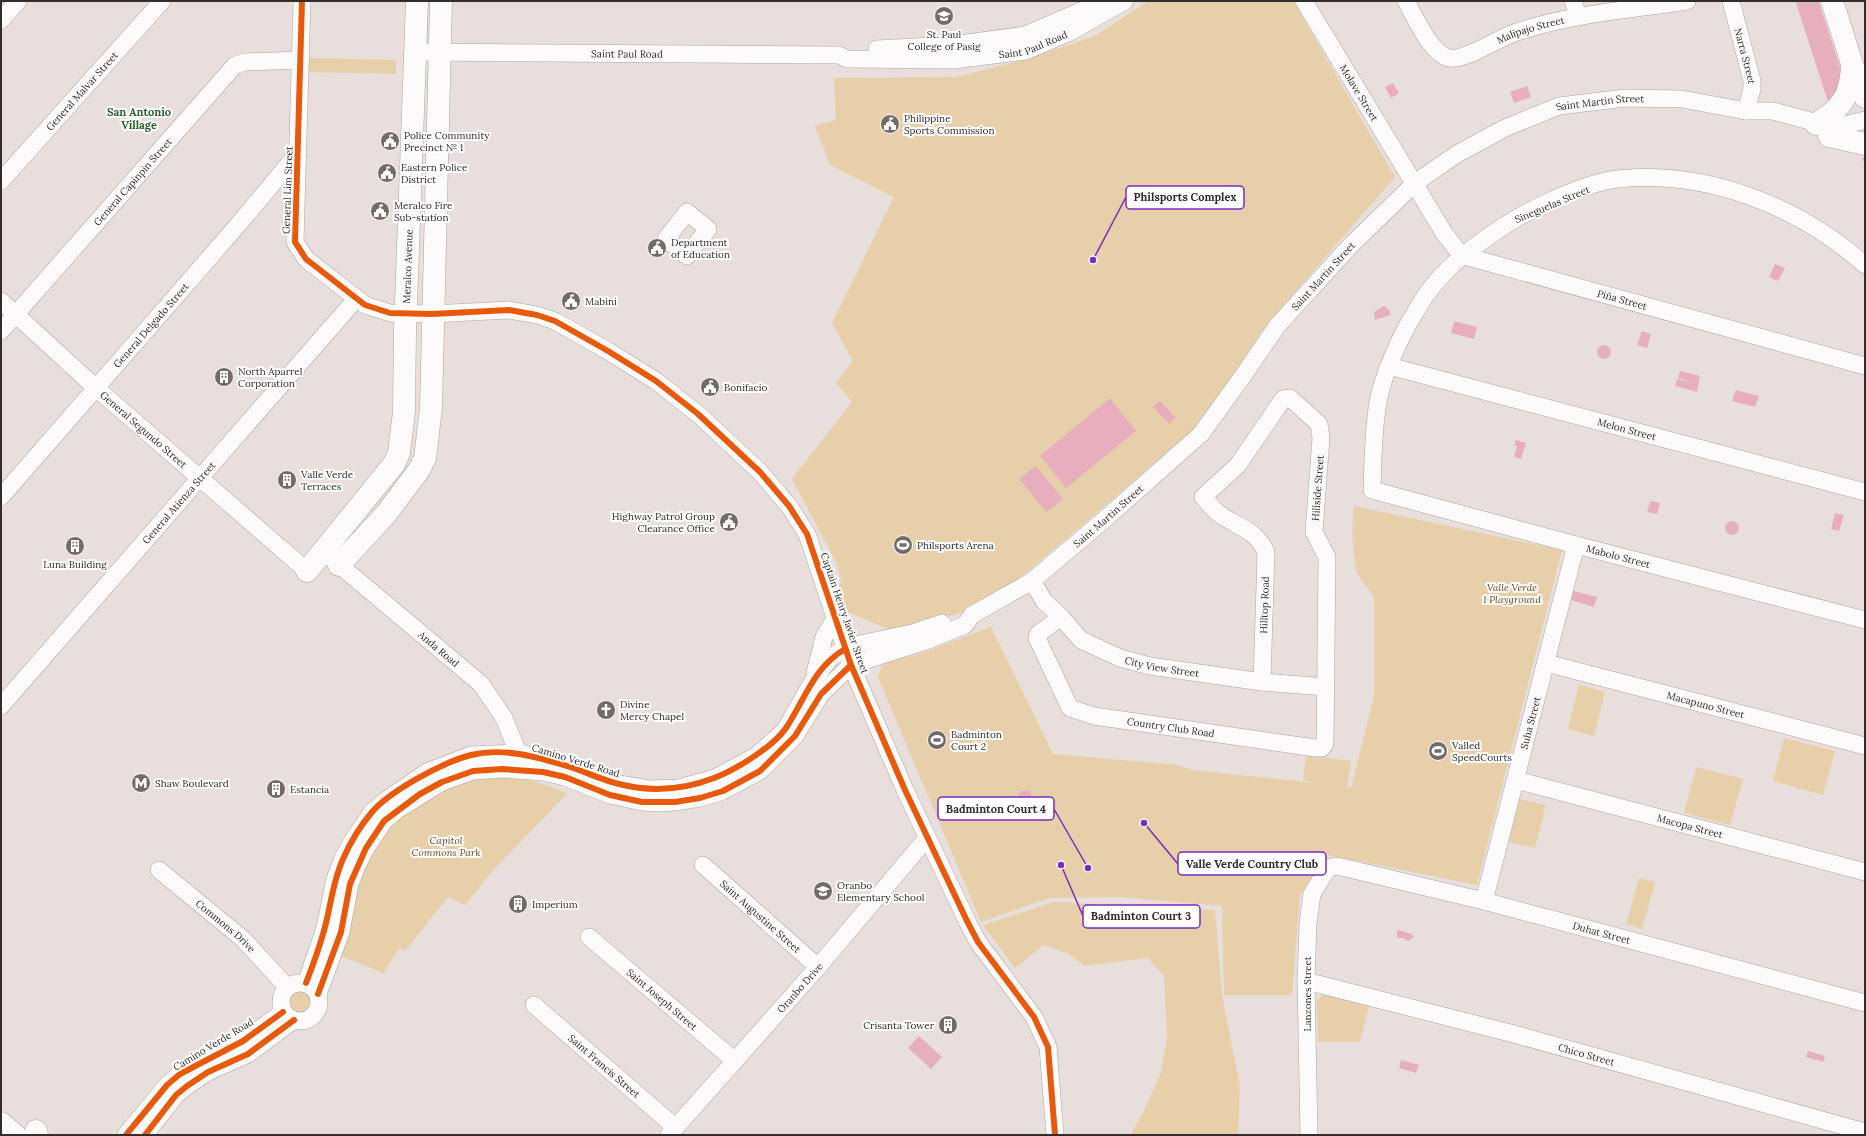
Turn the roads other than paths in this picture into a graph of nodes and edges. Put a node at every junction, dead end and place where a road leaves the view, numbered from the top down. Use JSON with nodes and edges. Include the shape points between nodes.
{"nodes":[{"id":1,"x":18,"y":1,"type":"edge"},
{"id":2,"x":162,"y":1,"type":"edge"},
{"id":3,"x":302,"y":1,"type":"edge"},
{"id":4,"x":417,"y":1,"type":"edge"},
{"id":5,"x":441,"y":1,"type":"edge"},
{"id":6,"x":1104,"y":1,"type":"edge"},
{"id":7,"x":1125,"y":1,"type":"edge"},
{"id":8,"x":1304,"y":1,"type":"edge"},
{"id":9,"x":1406,"y":1,"type":"edge"},
{"id":10,"x":1573,"y":1,"type":"edge"},
{"id":11,"x":1687,"y":1,"type":"edge"},
{"id":12,"x":1731,"y":1,"type":"edge"},
{"id":13,"x":1832,"y":1,"type":"edge"},
{"id":14,"x":1578,"y":17,"type":"junction"},
{"id":15,"x":1,"y":20,"type":"edge"},
{"id":16,"x":416,"y":52,"type":"junction"},
{"id":17,"x":440,"y":53,"type":"junction"},
{"id":18,"x":839,"y":55,"type":"junction"},
{"id":19,"x":301,"y":60,"type":"junction"},
{"id":20,"x":1852,"y":64,"type":"junction"},
{"id":21,"x":1865,"y":97,"type":"edge"},
{"id":22,"x":1750,"y":111,"type":"junction"},
{"id":23,"x":1865,"y":120,"type":"edge"},
{"id":24,"x":1823,"y":130,"type":"junction"},
{"id":25,"x":1865,"y":131,"type":"edge"},
{"id":26,"x":1865,"y":144,"type":"edge"},
{"id":27,"x":298,"y":153,"type":"junction"},
{"id":28,"x":1,"y":181,"type":"edge"},
{"id":29,"x":1415,"y":183,"type":"junction"},
{"id":30,"x":410,"y":199,"type":"junction"},
{"id":31,"x":437,"y":199,"type":"junction"},
{"id":32,"x":1461,"y":255,"type":"junction"},
{"id":33,"x":1865,"y":265,"type":"edge"},
{"id":34,"x":356,"y":299,"type":"junction"},
{"id":35,"x":1,"y":301,"type":"edge"},
{"id":36,"x":16,"y":313,"type":"junction"},
{"id":37,"x":406,"y":313,"type":"junction"},
{"id":38,"x":432,"y":314,"type":"junction"},
{"id":39,"x":1,"y":331,"type":"edge"},
{"id":40,"x":1390,"y":366,"type":"junction"},
{"id":41,"x":1865,"y":366,"type":"edge"},
{"id":42,"x":96,"y":388,"type":"junction"},
{"id":43,"x":404,"y":412,"type":"junction"},
{"id":44,"x":430,"y":413,"type":"junction"},
{"id":45,"x":199,"y":478,"type":"junction"},
{"id":46,"x":1372,"y":490,"type":"joint"},
{"id":47,"x":1865,"y":492,"type":"edge"},
{"id":48,"x":1,"y":497,"type":"edge"},
{"id":49,"x":1253,"y":533,"type":"joint"},
{"id":50,"x":1576,"y":545,"type":"junction"},
{"id":51,"x":323,"y":551,"type":"junction"},
{"id":52,"x":339,"y":565,"type":"junction"},
{"id":53,"x":307,"y":571,"type":"joint"},
{"id":54,"x":1032,"y":581,"type":"junction"},
{"id":55,"x":972,"y":615,"type":"junction"},
{"id":56,"x":1061,"y":617,"type":"junction"},
{"id":57,"x":835,"y":619,"type":"junction"},
{"id":58,"x":1865,"y":620,"type":"edge"},
{"id":59,"x":845,"y":649,"type":"junction"},
{"id":60,"x":1546,"y":663,"type":"junction"},
{"id":61,"x":851,"y":665,"type":"junction"},
{"id":62,"x":813,"y":681,"type":"junction"},
{"id":63,"x":1262,"y":682,"type":"junction"},
{"id":64,"x":1325,"y":687,"type":"junction"},
{"id":65,"x":1,"y":706,"type":"edge"},
{"id":66,"x":1865,"y":746,"type":"edge"},
{"id":67,"x":518,"y":753,"type":"junction"},
{"id":68,"x":525,"y":770,"type":"junction"},
{"id":69,"x":1516,"y":780,"type":"junction"},
{"id":70,"x":927,"y":838,"type":"junction"},
{"id":71,"x":703,"y":865,"type":"dead end"},
{"id":72,"x":1337,"y":866,"type":"joint"},
{"id":73,"x":159,"y":870,"type":"dead end"},
{"id":74,"x":1865,"y":872,"type":"edge"},
{"id":75,"x":1484,"y":901,"type":"junction"},
{"id":76,"x":589,"y":937,"type":"dead end"},
{"id":77,"x":818,"y":967,"type":"junction"},
{"id":78,"x":1306,"y":981,"type":"junction"},
{"id":79,"x":288,"y":987,"type":"junction"},
{"id":80,"x":312,"y":989,"type":"junction"},
{"id":81,"x":1865,"y":1003,"type":"edge"},
{"id":82,"x":534,"y":1005,"type":"dead end"},
{"id":83,"x":289,"y":1016,"type":"junction"},
{"id":84,"x":735,"y":1061,"type":"junction"},
{"id":85,"x":1,"y":1123,"type":"edge"},
{"id":86,"x":672,"y":1131,"type":"edge"},
{"id":87,"x":1865,"y":1132,"type":"edge"},
{"id":88,"x":32,"y":1134,"type":"edge"},
{"id":89,"x":126,"y":1135,"type":"edge"},
{"id":90,"x":145,"y":1135,"type":"edge"},
{"id":91,"x":1055,"y":1135,"type":"edge"},
{"id":92,"x":1309,"y":1135,"type":"edge"}],
"edges":[{"from":1,"to":15,"type":"street"},
{"from":2,"to":28,"type":"street","name":"General Malvar Street"},
{"from":3,"to":19,"type":"street","name":"General Lim Street"},
{"from":4,"to":16,"type":"main road","name":"Meralco Avenue"},
{"from":5,"to":17,"type":"main road"},
{"from":6,"to":18,"type":"street","name":"Saint Paul Road","via":[[1025,35],[952,45],[847,49]]},
{"from":7,"to":18,"type":"street","name":"Saint Paul Road","via":[[1070,32],[1026,51],[954,60],[847,59]]},
{"from":8,"to":29,"type":"street","name":"Molave Street"},
{"from":9,"to":14,"type":"street","name":"Malipajo Street","via":[[1434,49],[1448,58],[1460,58],[1506,36],[1539,24]]},
{"from":10,"to":14,"type":"street"},
{"from":11,"to":14,"type":"street","name":"Malipajo Street"},
{"from":12,"to":22,"type":"street","name":"Narra Street","via":[[1752,81]]},
{"from":13,"to":20,"type":"main road"},
{"from":16,"to":17,"type":"street","name":"Saint Paul Road"},
{"from":16,"to":30,"type":"main road","name":"Meralco Avenue"},
{"from":17,"to":18,"type":"street","name":"Saint Paul Road"},
{"from":17,"to":31,"type":"main road"},
{"from":19,"to":27,"type":"street","name":"General Lim Street"},
{"from":19,"to":36,"type":"street","name":"General Capinpin Street","via":[[245,62],[235,65]]},
{"from":20,"to":21,"type":"main road"},
{"from":20,"to":24,"type":"main road","via":[[1849,88]]},
{"from":22,"to":24,"type":"street","name":"Saint Martin Street","via":[[1773,111]]},
{"from":22,"to":29,"type":"street","name":"Saint Martin Street","via":[[1682,99],[1652,97],[1599,100],[1559,106],[1505,128],[1457,154]]},
{"from":23,"to":24,"type":"street","name":"Saint Martin Street"},
{"from":24,"to":25,"type":"street","name":"Saint Martin Street","via":[[1846,135]]},
{"from":24,"to":26,"type":"main road"},
{"from":27,"to":34,"type":"street","name":"General Lim Street","via":[[295,242],[306,259]]},
{"from":27,"to":42,"type":"street","name":"General Delgado Street"},
{"from":29,"to":32,"type":"street","via":[[1444,233]]},
{"from":29,"to":54,"type":"street","name":"Saint Martin Street","via":[[1352,244],[1277,326],[1201,434]]},
{"from":30,"to":31,"type":"main road"},
{"from":30,"to":37,"type":"main road","name":"Meralco Avenue"},
{"from":31,"to":38,"type":"main road"},
{"from":32,"to":33,"type":"street","name":"Sineguelas Street","via":[[1513,220],[1577,190],[1616,179],[1657,177],[1696,181],[1769,203],[1847,249]]},
{"from":32,"to":40,"type":"street","name":"Sineguelas Street","via":[[1436,281],[1416,310]]},
{"from":32,"to":41,"type":"street","name":"Piña Street"},
{"from":34,"to":37,"type":"street","name":"General Lim Street","via":[[364,305],[390,313]]},
{"from":34,"to":45,"type":"street","name":"General Atienza Street"},
{"from":35,"to":36,"type":"street","name":"General Segundo Street"},
{"from":36,"to":39,"type":"street","name":"General Capinpin Street"},
{"from":36,"to":42,"type":"street","name":"General Segundo Street"},
{"from":37,"to":38,"type":"street","name":"Captain Henry Javier Street"},
{"from":37,"to":43,"type":"main road","name":"Meralco Avenue"},
{"from":38,"to":44,"type":"main road"},
{"from":38,"to":57,"type":"street","name":"Captain Henry Javier Street","via":[[509,310],[537,315],[555,321],[656,381],[726,439],[760,472],[789,506],[807,534]]},
{"from":40,"to":46,"type":"street","name":"Sineguelas Street","via":[[1378,401]]},
{"from":40,"to":47,"type":"street","name":"Melon Street"},
{"from":42,"to":45,"type":"street","name":"General Segundo Street"},
{"from":42,"to":48,"type":"street","name":"General Delgado Street"},
{"from":43,"to":44,"type":"main road"},
{"from":43,"to":51,"type":"main road","name":"Meralco Avenue","via":[[399,453],[394,464]]},
{"from":44,"to":52,"type":"main road","via":[[425,458],[419,470],[386,514]]},
{"from":45,"to":53,"type":"street","name":"General Segundo Street"},
{"from":45,"to":65,"type":"street","name":"General Atienza Street"},
{"from":46,"to":50,"type":"street","name":"Mabolo Street"},
{"from":49,"to":63,"type":"street","name":"Hilltop Road","via":[[1266,552]]},
{"from":49,"to":64,"type":"street","name":"Hillside Street","via":[[1218,513],[1203,497],[1238,465],[1283,399],[1290,398],[1319,424],[1321,438],[1314,532],[1327,557]]},
{"from":50,"to":58,"type":"street","name":"Mabolo Street"},
{"from":50,"to":60,"type":"street","name":"Suha Street"},
{"from":51,"to":52,"type":"street","name":"Anda Road"},
{"from":51,"to":53,"type":"main road","name":"Meralco Avenue"},
{"from":52,"to":67,"type":"street","name":"Anda Road","via":[[481,684],[504,718]]},
{"from":54,"to":55,"type":"street","name":"Saint Martin Street"},
{"from":54,"to":56,"type":"street","name":"City View Street","via":[[1044,601]]},
{"from":55,"to":59,"type":"street","name":"Saint Martin Street","via":[[962,615],[912,632]]},
{"from":55,"to":61,"type":"street","name":"Saint Martin Street","via":[[965,625],[923,642]]},
{"from":56,"to":63,"type":"street","name":"City View Street","via":[[1081,640],[1120,658],[1150,666]]},
{"from":56,"to":64,"type":"street","name":"Country Club Road","via":[[1038,634],[1038,642],[1070,708],[1094,716],[1322,748],[1325,744]]},
{"from":57,"to":59,"type":"street","name":"Captain Henry Javier Street"},
{"from":57,"to":62,"type":"street","via":[[824,637]]},
{"from":59,"to":61,"type":"street","name":"Captain Henry Javier Street"},
{"from":59,"to":62,"type":"street","name":"Camino Verde Road","via":[[832,657]]},
{"from":60,"to":66,"type":"street","name":"Macapuno Street"},
{"from":60,"to":69,"type":"street","name":"Suha Street"},
{"from":61,"to":68,"type":"street","name":"Camino Verde Road","via":[[821,694],[795,736],[760,771],[723,791],[675,802],[642,802],[610,795],[565,777]]},
{"from":61,"to":70,"type":"street","name":"Captain Henry Javier Street"},
{"from":62,"to":67,"type":"street","name":"Camino Verde Road","via":[[785,730],[756,756],[715,778],[679,788],[649,789],[619,784],[572,767]]},
{"from":63,"to":64,"type":"street","name":"City View Street"},
{"from":67,"to":68,"type":"street","name":"Anda Road"},
{"from":67,"to":80,"type":"street","name":"Camino Verde Road","via":[[471,755],[426,772],[372,812],[343,858],[335,879]]},
{"from":68,"to":80,"type":"street","name":"Camino Verde Road","via":[[473,771],[442,782],[414,798],[384,821],[366,848],[352,878],[341,932]]},
{"from":69,"to":74,"type":"street","name":"Macopa Street"},
{"from":69,"to":75,"type":"street","name":"Suha Street"},
{"from":70,"to":77,"type":"street","name":"Oranbo Drive"},
{"from":70,"to":91,"type":"street","name":"Captain Henry Javier Street","via":[[978,942],[1034,1017],[1048,1047]]},
{"from":71,"to":77,"type":"street","name":"Saint Augustine Street"},
{"from":72,"to":75,"type":"street","name":"Duhat Street"},
{"from":72,"to":78,"type":"street","name":"Lanzones Street","via":[[1328,868],[1312,894]]},
{"from":73,"to":79,"type":"street","name":"Commons Drive","via":[[243,939]]},
{"from":75,"to":81,"type":"street","name":"Duhat Street"},
{"from":76,"to":84,"type":"street","name":"Saint Joseph Street"},
{"from":77,"to":84,"type":"street","name":"Oranbo Drive"},
{"from":78,"to":87,"type":"street","name":"Chico Street","via":[[1514,1034]]},
{"from":78,"to":92,"type":"street","name":"Lanzones Street"},
{"from":79,"to":80,"type":"street","via":[[296,983]]},
{"from":79,"to":83,"type":"street","via":[[281,999]]},
{"from":80,"to":83,"type":"street","via":[[320,1005],[315,1016],[305,1021]]},
{"from":82,"to":86,"type":"street","name":"Saint Francis Street"},
{"from":83,"to":89,"type":"street","name":"Camino Verde Road","via":[[180,1074],[167,1085]]},
{"from":83,"to":90,"type":"street","via":[[248,1054],[208,1072],[176,1095]]},
{"from":84,"to":86,"type":"street","name":"Oranbo Drive"},
{"from":85,"to":88,"type":"main road"}]}
